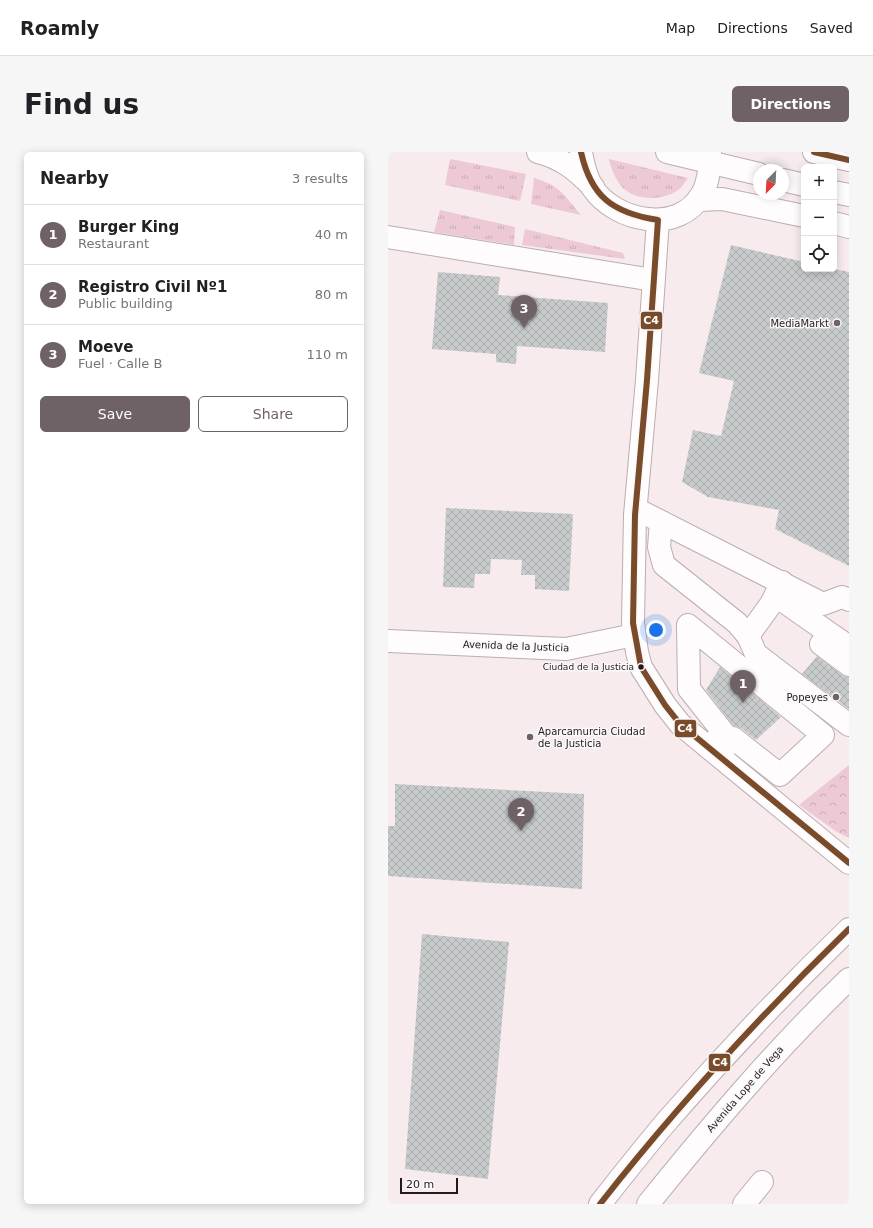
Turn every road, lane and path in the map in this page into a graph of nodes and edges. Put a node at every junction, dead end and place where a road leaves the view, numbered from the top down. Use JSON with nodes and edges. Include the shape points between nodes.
{"nodes":[{"id":1,"x":538,"y":152,"type":"edge"},
{"id":2,"x":581,"y":152,"type":"edge"},
{"id":3,"x":666,"y":152,"type":"edge"},
{"id":4,"x":814,"y":152,"type":"edge"},
{"id":5,"x":710,"y":157,"type":"edge"},
{"id":6,"x":849,"y":160,"type":"edge"},
{"id":7,"x":753,"y":172,"type":"edge"},
{"id":8,"x":789,"y":181,"type":"edge"},
{"id":9,"x":801,"y":184,"type":"edge"},
{"id":10,"x":593,"y":187,"type":"junction"},
{"id":11,"x":837,"y":193,"type":"edge"},
{"id":12,"x":849,"y":195,"type":"edge"},
{"id":13,"x":698,"y":200,"type":"junction"},
{"id":14,"x":801,"y":215,"type":"edge"},
{"id":15,"x":658,"y":220,"type":"junction"},
{"id":16,"x":837,"y":224,"type":"edge"},
{"id":17,"x":849,"y":227,"type":"edge"},
{"id":18,"x":388,"y":237,"type":"edge"},
{"id":19,"x":653,"y":280,"type":"junction"},
{"id":20,"x":636,"y":510,"type":"junction"},
{"id":21,"x":661,"y":522,"type":"junction"},
{"id":22,"x":782,"y":582,"type":"junction"},
{"id":23,"x":849,"y":600,"type":"edge"},
{"id":24,"x":810,"y":620,"type":"junction"},
{"id":25,"x":634,"y":635,"type":"junction"},
{"id":26,"x":748,"y":636,"type":"junction"},
{"id":27,"x":388,"y":641,"type":"edge"},
{"id":28,"x":849,"y":647,"type":"edge"},
{"id":29,"x":849,"y":665,"type":"edge"},
{"id":30,"x":849,"y":725,"type":"edge"},
{"id":31,"x":713,"y":752,"type":"junction"},
{"id":32,"x":849,"y":863,"type":"edge"},
{"id":33,"x":849,"y":928,"type":"edge"},
{"id":34,"x":849,"y":979,"type":"edge"},
{"id":35,"x":762,"y":1182,"type":"dead end"},
{"id":36,"x":600,"y":1204,"type":"edge"},
{"id":37,"x":648,"y":1204,"type":"edge"},
{"id":38,"x":744,"y":1204,"type":"edge"}],
"edges":[{"from":1,"to":10,"type":"street","via":[[556,157],[568,164]]},
{"from":2,"to":10,"type":"street"},
{"from":3,"to":5,"type":"street"},
{"from":4,"to":6,"type":"street"},
{"from":5,"to":7,"type":"street"},
{"from":5,"to":13,"type":"street","via":[[707,184]]},
{"from":8,"to":9,"type":"street"},
{"from":10,"to":15,"type":"street","via":[[606,202],[621,211]]},
{"from":11,"to":12,"type":"street"},
{"from":13,"to":14,"type":"street","via":[[722,199]]},
{"from":13,"to":15,"type":"street","via":[[682,214]]},
{"from":15,"to":19,"type":"street"},
{"from":16,"to":17,"type":"street"},
{"from":18,"to":19,"type":"street"},
{"from":19,"to":20,"type":"street"},
{"from":20,"to":21,"type":"street"},
{"from":20,"to":25,"type":"street","via":[[632,600]]},
{"from":21,"to":22,"type":"street"},
{"from":21,"to":26,"type":"street","via":[[659,547],[664,565],[738,623]]},
{"from":22,"to":23,"type":"street","via":[[823,604],[842,596]]},
{"from":22,"to":24,"type":"street","via":[[786,603]]},
{"from":22,"to":26,"type":"street","via":[[771,604]]},
{"from":24,"to":28,"type":"street"},
{"from":24,"to":29,"type":"street","via":[[811,636]]},
{"from":25,"to":27,"type":"street","name":"Avenida de la Justicia","via":[[566,649]]},
{"from":25,"to":31,"type":"street","via":[[641,667],[650,683],[673,717]]},
{"from":26,"to":30,"type":"street","via":[[756,654]]},
{"from":31,"to":31,"type":"street","via":[[732,738],[780,775],[823,735],[688,625],[688,689],[723,732]]},
{"from":31,"to":32,"type":"street"},
{"from":33,"to":36,"type":"street","via":[[756,1022],[707,1076]]},
{"from":34,"to":37,"type":"street","name":"Avenida Lope de Vega","via":[[773,1056]]},
{"from":35,"to":38,"type":"street"}]}
